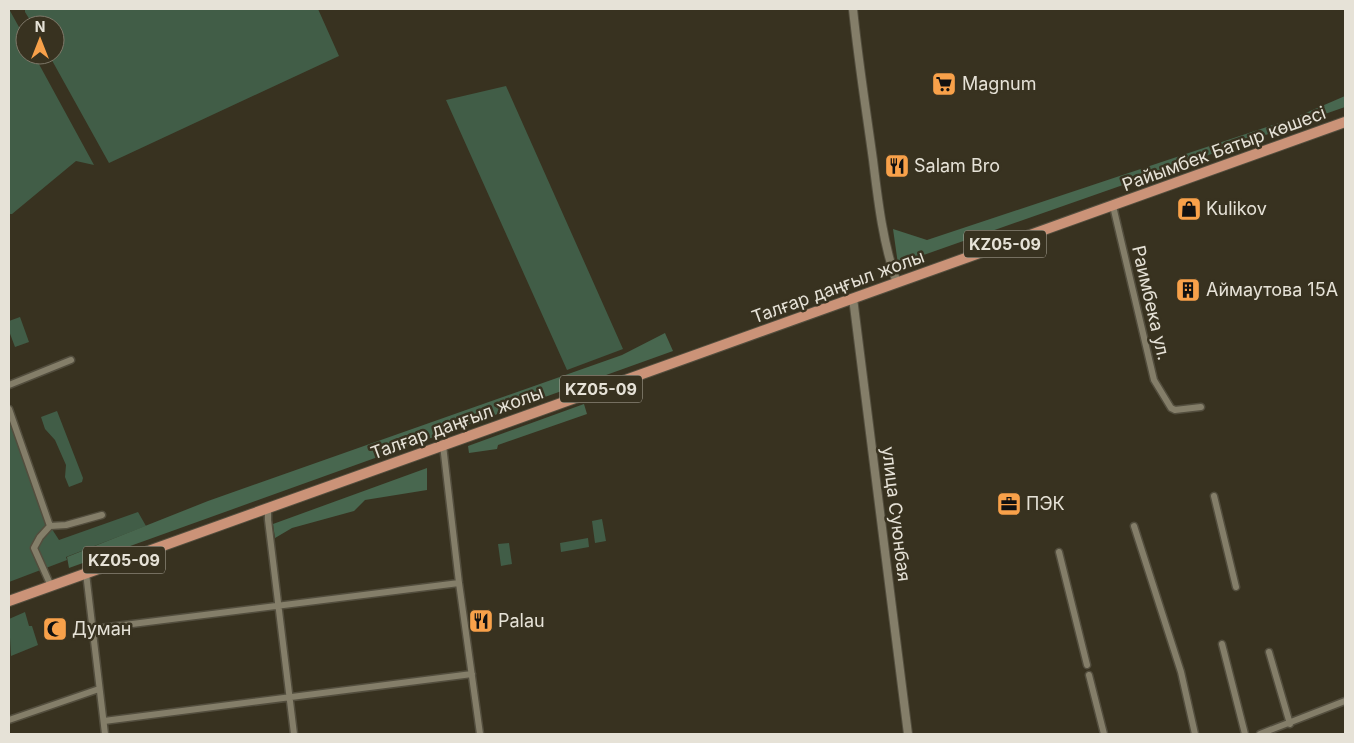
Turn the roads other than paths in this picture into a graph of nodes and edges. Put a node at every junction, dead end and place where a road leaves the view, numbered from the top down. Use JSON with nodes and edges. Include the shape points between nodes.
{"nodes":[{"id":1,"x":853,"y":9,"type":"edge"},
{"id":2,"x":1345,"y":122,"type":"edge"},
{"id":3,"x":1114,"y":206,"type":"junction"},
{"id":4,"x":897,"y":283,"type":"junction"},
{"id":5,"x":853,"y":298,"type":"junction"},
{"id":6,"x":71,"y":360,"type":"dead end"},
{"id":7,"x":9,"y":385,"type":"edge"},
{"id":8,"x":1201,"y":407,"type":"dead end"},
{"id":9,"x":9,"y":409,"type":"edge"},
{"id":10,"x":443,"y":445,"type":"junction"},
{"id":11,"x":1214,"y":496,"type":"dead end"},
{"id":12,"x":268,"y":509,"type":"junction"},
{"id":13,"x":102,"y":516,"type":"dead end"},
{"id":14,"x":50,"y":526,"type":"junction"},
{"id":15,"x":1134,"y":526,"type":"dead end"},
{"id":16,"x":1059,"y":552,"type":"dead end"},
{"id":17,"x":86,"y":573,"type":"junction"},
{"id":18,"x":459,"y":583,"type":"junction"},
{"id":19,"x":51,"y":586,"type":"junction"},
{"id":20,"x":1236,"y":587,"type":"dead end"},
{"id":21,"x":9,"y":601,"type":"edge"},
{"id":22,"x":277,"y":606,"type":"junction"},
{"id":23,"x":92,"y":629,"type":"junction"},
{"id":24,"x":1222,"y":644,"type":"dead end"},
{"id":25,"x":1269,"y":652,"type":"dead end"},
{"id":26,"x":1087,"y":665,"type":"dead end"},
{"id":27,"x":472,"y":674,"type":"junction"},
{"id":28,"x":1089,"y":675,"type":"dead end"},
{"id":29,"x":99,"y":688,"type":"junction"},
{"id":30,"x":290,"y":697,"type":"junction"},
{"id":31,"x":1345,"y":701,"type":"edge"},
{"id":32,"x":9,"y":720,"type":"edge"},
{"id":33,"x":104,"y":721,"type":"junction"},
{"id":34,"x":1290,"y":724,"type":"junction"},
{"id":35,"x":105,"y":734,"type":"edge"},
{"id":36,"x":294,"y":734,"type":"edge"},
{"id":37,"x":480,"y":734,"type":"edge"},
{"id":38,"x":908,"y":734,"type":"edge"},
{"id":39,"x":1104,"y":734,"type":"edge"},
{"id":40,"x":1195,"y":734,"type":"edge"},
{"id":41,"x":1245,"y":734,"type":"edge"},
{"id":42,"x":1260,"y":734,"type":"edge"}],
"edges":[{"from":1,"to":4,"type":"street","via":[[876,184],[889,262]]},
{"from":2,"to":3,"type":"main road","name":"Райымбек Батыр көшесі","number":"KZ05-09"},
{"from":3,"to":4,"type":"main road","name":"Талғар даңғыл жолы","number":"KZ05-09"},
{"from":3,"to":8,"type":"street","name":"Раимбека ул.","via":[[1154,380],[1168,405],[1175,410]]},
{"from":4,"to":5,"type":"main road","name":"Талғар даңғыл жолы","number":"KZ05-09"},
{"from":5,"to":10,"type":"main road","name":"Талғар даңғыл жолы","number":"KZ05-09"},
{"from":5,"to":38,"type":"street","name":"улица Суюнбая"},
{"from":6,"to":7,"type":"street"},
{"from":9,"to":14,"type":"street"},
{"from":10,"to":12,"type":"main road","name":"Талғар даңғыл жолы","number":"KZ05-09"},
{"from":10,"to":18,"type":"street"},
{"from":11,"to":20,"type":"street"},
{"from":12,"to":17,"type":"main road","name":"Талғар даңғыл жолы","number":"KZ05-09"},
{"from":12,"to":22,"type":"street"},
{"from":13,"to":14,"type":"street"},
{"from":14,"to":19,"type":"street","via":[[34,548]]},
{"from":15,"to":40,"type":"street","via":[[1181,672]]},
{"from":16,"to":26,"type":"street"},
{"from":17,"to":19,"type":"main road","name":"Талғар даңғыл жолы","number":"KZ05-09"},
{"from":17,"to":23,"type":"street"},
{"from":18,"to":22,"type":"street"},
{"from":18,"to":27,"type":"street"},
{"from":19,"to":21,"type":"main road","name":"Талғар даңғыл жолы","number":"KZ05-09"},
{"from":22,"to":23,"type":"street"},
{"from":22,"to":30,"type":"street"},
{"from":23,"to":29,"type":"street"},
{"from":24,"to":41,"type":"street"},
{"from":25,"to":34,"type":"street"},
{"from":27,"to":30,"type":"street"},
{"from":27,"to":37,"type":"street"},
{"from":28,"to":39,"type":"street"},
{"from":29,"to":32,"type":"street"},
{"from":29,"to":33,"type":"street"},
{"from":30,"to":33,"type":"street"},
{"from":30,"to":36,"type":"street"},
{"from":31,"to":34,"type":"street"},
{"from":33,"to":35,"type":"street"},
{"from":34,"to":42,"type":"street"}]}
